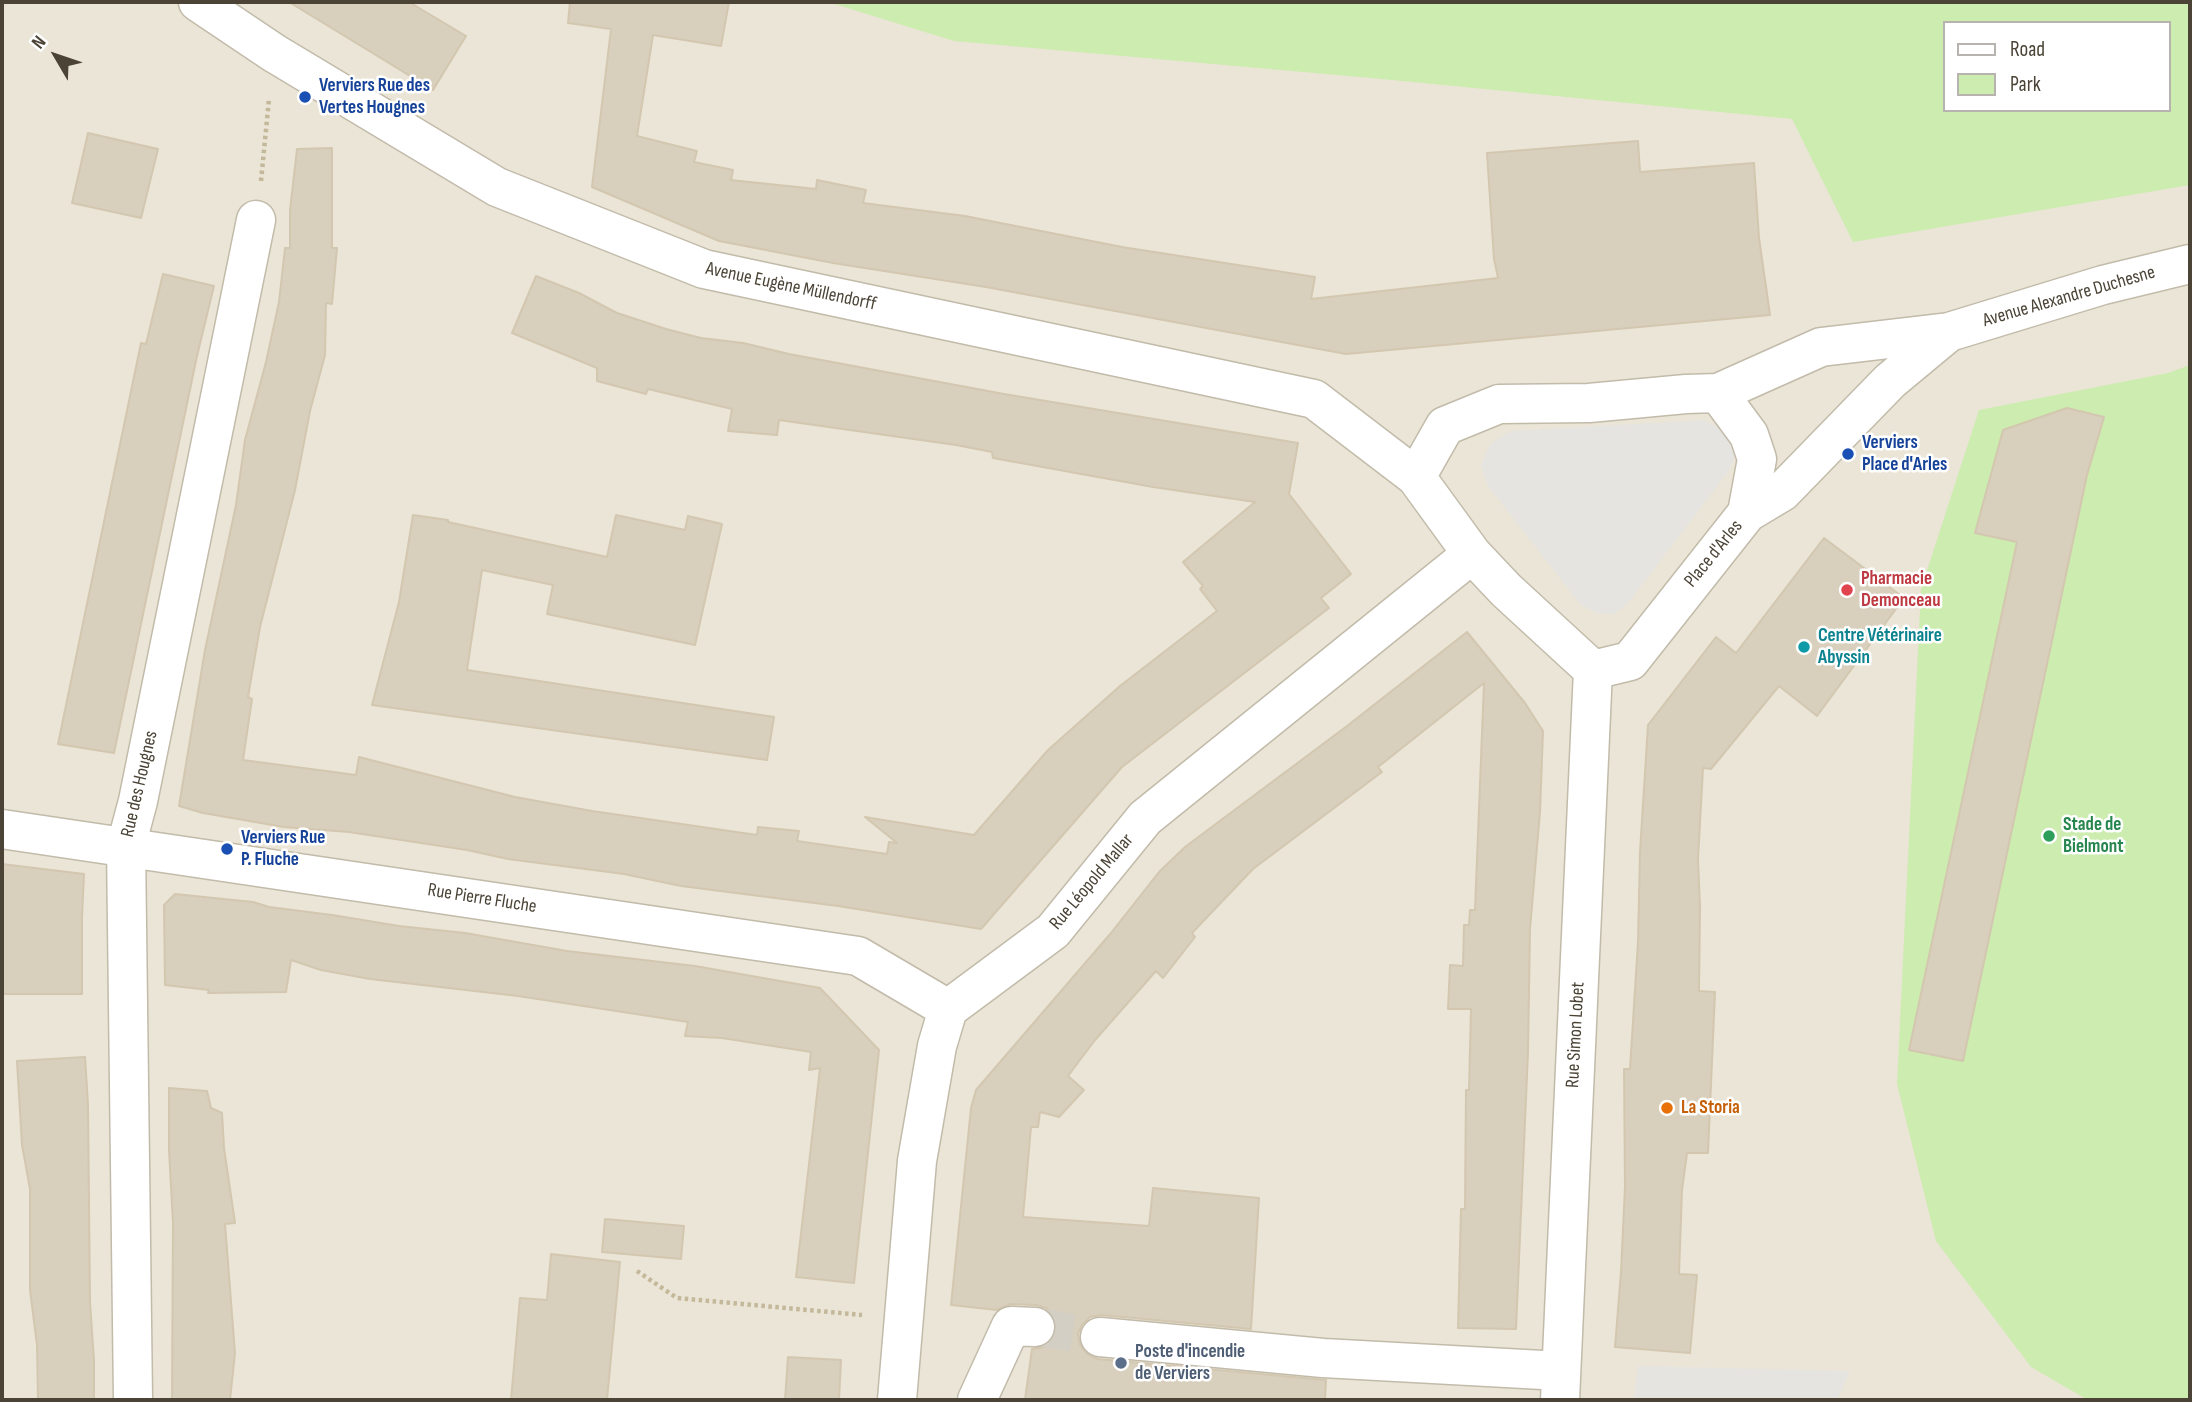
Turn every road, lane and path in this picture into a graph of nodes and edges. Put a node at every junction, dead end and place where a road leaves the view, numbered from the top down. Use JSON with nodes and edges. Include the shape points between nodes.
{"nodes":[{"id":1,"x":198,"y":2,"type":"edge"},
{"id":2,"x":274,"y":53,"type":"junction"},
{"id":3,"x":256,"y":220,"type":"joint"},
{"id":4,"x":2190,"y":264,"type":"edge"},
{"id":5,"x":1948,"y":332,"type":"junction"},
{"id":6,"x":1718,"y":393,"type":"junction"},
{"id":7,"x":1416,"y":477,"type":"junction"},
{"id":8,"x":1747,"y":513,"type":"junction"},
{"id":9,"x":1472,"y":554,"type":"junction"},
{"id":10,"x":1593,"y":670,"type":"junction"},
{"id":11,"x":2,"y":829,"type":"edge"},
{"id":12,"x":126,"y":846,"type":"junction"},
{"id":13,"x":948,"y":1009,"type":"junction"},
{"id":14,"x":637,"y":1271,"type":"dead end"},
{"id":15,"x":905,"y":1319,"type":"junction"},
{"id":16,"x":1035,"y":1327,"type":"tunnel mouth"},
{"id":17,"x":1100,"y":1336,"type":"tunnel mouth"},
{"id":18,"x":1560,"y":1385,"type":"edge"},
{"id":19,"x":133,"y":1400,"type":"edge"},
{"id":20,"x":897,"y":1400,"type":"edge"},
{"id":21,"x":977,"y":1400,"type":"edge"}],
"edges":[{"from":1,"to":2,"type":"street","name":"Avenue Eugène Müllendorff"},
{"from":2,"to":3,"type":"path"},
{"from":2,"to":7,"type":"street","name":"Avenue Eugène Müllendorff","via":[[497,187],[704,269],[1314,399]]},
{"from":3,"to":12,"type":"street","name":"Rue des Hougnes"},
{"from":4,"to":5,"type":"street","name":"Avenue Alexandre Duchesne","via":[[2102,285]]},
{"from":5,"to":6,"type":"street","name":"Avenue Alexandre Duchesne","via":[[1821,347]]},
{"from":5,"to":8,"type":"street","name":"Avenue Alexandre Duchesne","via":[[1890,381],[1782,492]]},
{"from":6,"to":7,"type":"street","via":[[1589,403],[1499,404],[1445,426]]},
{"from":6,"to":8,"type":"street","name":"Place d'Arles","via":[[1749,435],[1757,459]]},
{"from":7,"to":9,"type":"street"},
{"from":8,"to":10,"type":"street","name":"Place d'Arles","via":[[1630,661]]},
{"from":9,"to":10,"type":"street"},
{"from":9,"to":13,"type":"street","name":"Rue Léopold Mallar","via":[[1146,818],[1052,931]]},
{"from":10,"to":18,"type":"street","name":"Rue Simon Lobet"},
{"from":11,"to":12,"type":"street","name":"Rue Pierre Fluche"},
{"from":12,"to":13,"type":"street","name":"Rue Pierre Fluche","via":[[858,956]]},
{"from":12,"to":19,"type":"street","name":"Rue des Hougnes"},
{"from":13,"to":15,"type":"street","via":[[917,1161]]},
{"from":14,"to":15,"type":"path","via":[[677,1298]]},
{"from":15,"to":20,"type":"street"},
{"from":16,"to":21,"type":"street","via":[[1011,1326]]},
{"from":17,"to":18,"type":"street"}]}
